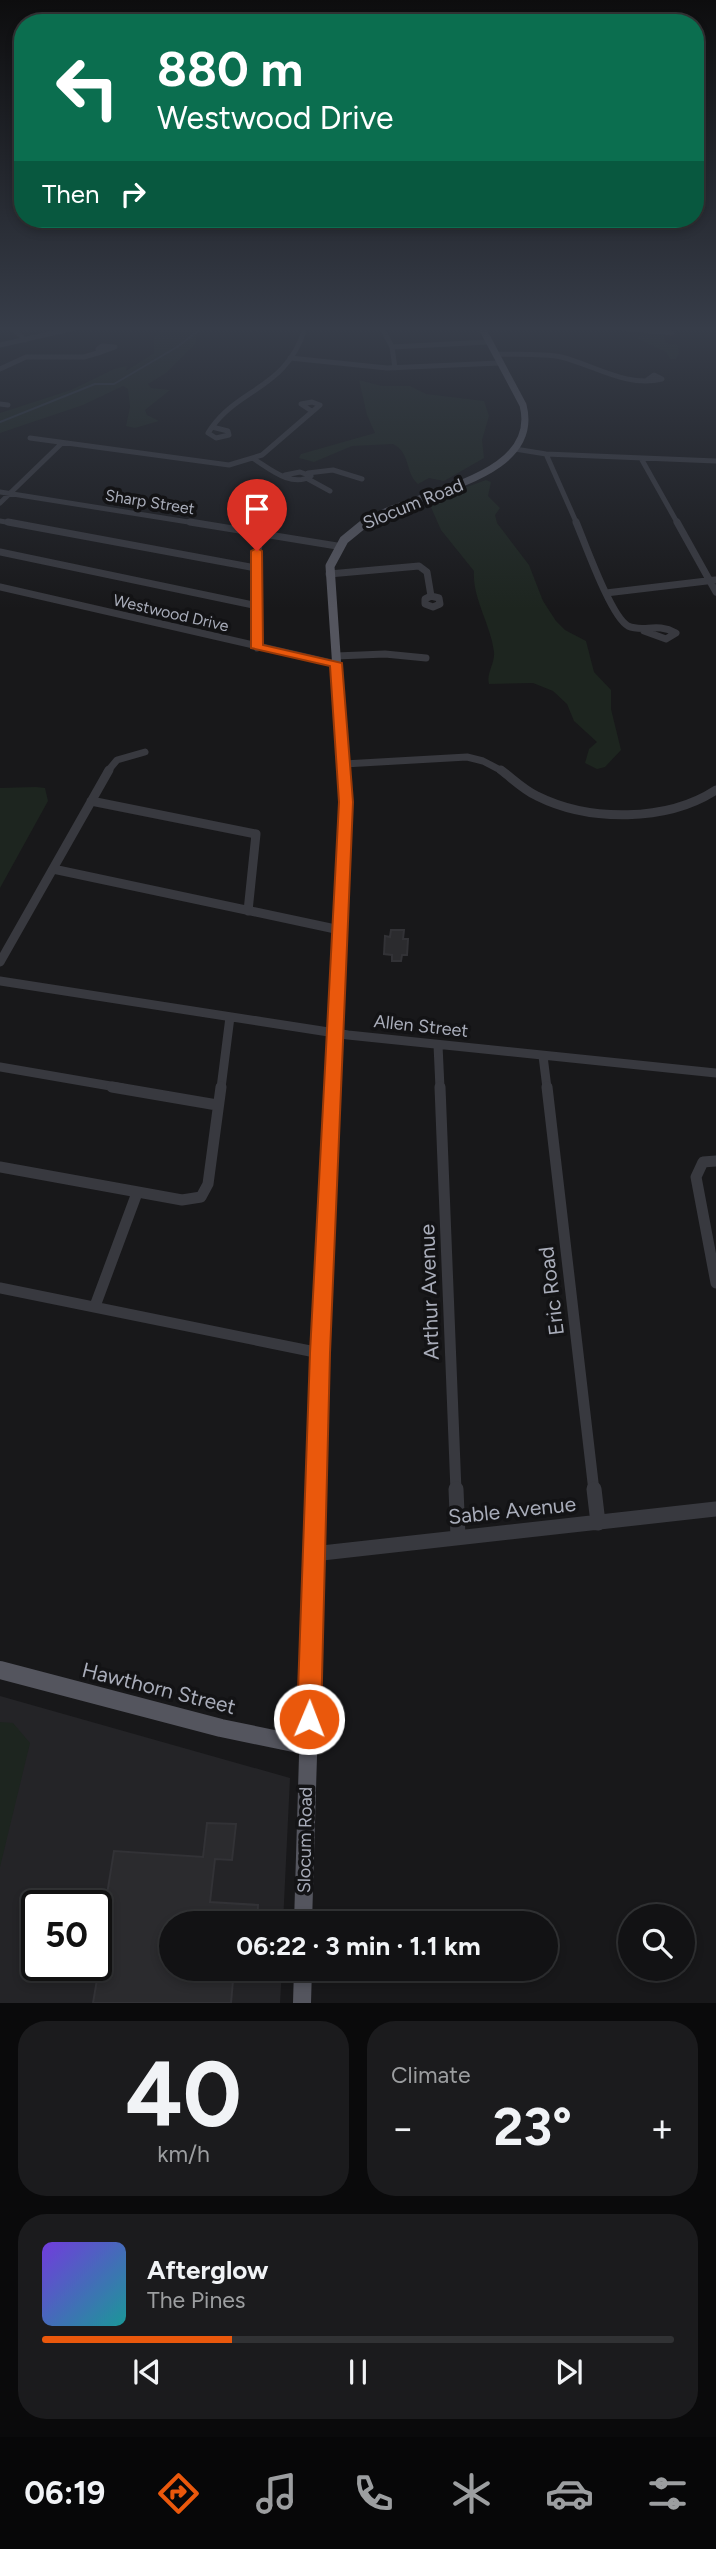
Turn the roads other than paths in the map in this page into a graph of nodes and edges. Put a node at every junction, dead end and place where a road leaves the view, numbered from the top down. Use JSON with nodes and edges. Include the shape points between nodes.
{"nodes":[{"id":1,"x":216,"y":421,"type":"edge"},
{"id":2,"x":302,"y":421,"type":"edge"},
{"id":3,"x":525,"y":421,"type":"edge"},
{"id":4,"x":212,"y":427,"type":"dead end"},
{"id":5,"x":30,"y":438,"type":"dead end"},
{"id":6,"x":62,"y":443,"type":"junction"},
{"id":7,"x":515,"y":449,"type":"junction"},
{"id":8,"x":546,"y":454,"type":"junction"},
{"id":9,"x":254,"y":459,"type":"junction"},
{"id":10,"x":642,"y":460,"type":"junction"},
{"id":11,"x":716,"y":461,"type":"edge"},
{"id":12,"x":308,"y":476,"type":"junction"},
{"id":13,"x":362,"y":479,"type":"dead end"},
{"id":14,"x":330,"y":491,"type":"dead end"},
{"id":15,"x":0,"y":492,"type":"edge"},
{"id":16,"x":8,"y":494,"type":"junction"},
{"id":17,"x":263,"y":502,"type":"dead end"},
{"id":18,"x":0,"y":503,"type":"edge"},
{"id":19,"x":0,"y":521,"type":"edge"},
{"id":20,"x":257,"y":533,"type":"junction"},
{"id":21,"x":337,"y":547,"type":"junction"},
{"id":22,"x":0,"y":552,"type":"edge"},
{"id":23,"x":256,"y":568,"type":"junction"},
{"id":24,"x":329,"y":574,"type":"junction"},
{"id":25,"x":713,"y":580,"type":"edge"},
{"id":26,"x":0,"y":587,"type":"edge"},
{"id":27,"x":716,"y":592,"type":"edge"},
{"id":28,"x":606,"y":593,"type":"junction"},
{"id":29,"x":431,"y":596,"type":"dead end"},
{"id":30,"x":258,"y":606,"type":"junction"},
{"id":31,"x":644,"y":631,"type":"dead end"},
{"id":32,"x":257,"y":648,"type":"junction"},
{"id":33,"x":426,"y":658,"type":"dead end"},
{"id":34,"x":336,"y":659,"type":"junction"},
{"id":35,"x":145,"y":752,"type":"dead end"},
{"id":36,"x":344,"y":764,"type":"junction"},
{"id":37,"x":716,"y":790,"type":"edge"},
{"id":38,"x":91,"y":801,"type":"junction"},
{"id":39,"x":53,"y":869,"type":"junction"},
{"id":40,"x":248,"y":911,"type":"junction"},
{"id":41,"x":340,"y":930,"type":"junction"},
{"id":42,"x":0,"y":962,"type":"edge"},
{"id":43,"x":0,"y":981,"type":"edge"},
{"id":44,"x":230,"y":1017,"type":"junction"},
{"id":45,"x":335,"y":1034,"type":"junction"},
{"id":46,"x":438,"y":1045,"type":"junction"},
{"id":47,"x":543,"y":1056,"type":"junction"},
{"id":48,"x":0,"y":1068,"type":"edge"},
{"id":49,"x":716,"y":1073,"type":"edge"},
{"id":50,"x":217,"y":1105,"type":"junction"},
{"id":51,"x":716,"y":1161,"type":"edge"},
{"id":52,"x":0,"y":1167,"type":"edge"},
{"id":53,"x":137,"y":1193,"type":"junction"},
{"id":54,"x":716,"y":1283,"type":"edge"},
{"id":55,"x":0,"y":1288,"type":"edge"},
{"id":56,"x":95,"y":1306,"type":"junction"},
{"id":57,"x":320,"y":1353,"type":"junction"},
{"id":58,"x":716,"y":1509,"type":"edge"},
{"id":59,"x":598,"y":1522,"type":"junction"},
{"id":60,"x":458,"y":1537,"type":"junction"},
{"id":61,"x":313,"y":1554,"type":"junction"},
{"id":62,"x":0,"y":1670,"type":"edge"},
{"id":63,"x":308,"y":1746,"type":"junction"},
{"id":64,"x":303,"y":1911,"type":"edge"},
{"id":65,"x":303,"y":1981,"type":"edge"},
{"id":66,"x":302,"y":2003,"type":"edge"}],
"edges":[{"from":1,"to":4,"type":"street"},
{"from":2,"to":9,"type":"street"},
{"from":3,"to":7,"type":"main road"},
{"from":5,"to":6,"type":"street"},
{"from":6,"to":9,"type":"street","via":[[209,465]]},
{"from":6,"to":16,"type":"street"},
{"from":7,"to":8,"type":"street"},
{"from":7,"to":21,"type":"main road","name":"Slocum Road","via":[[471,480],[370,518]]},
{"from":8,"to":10,"type":"street"},
{"from":8,"to":28,"type":"street"},
{"from":9,"to":12,"type":"street","via":[[296,481]]},
{"from":10,"to":11,"type":"street"},
{"from":10,"to":25,"type":"street"},
{"from":12,"to":13,"type":"street","via":[[333,470]]},
{"from":12,"to":14,"type":"street"},
{"from":15,"to":16,"type":"street","name":"Sharp Street"},
{"from":16,"to":18,"type":"street"},
{"from":16,"to":20,"type":"street","name":"Sharp Street"},
{"from":17,"to":20,"type":"street"},
{"from":19,"to":23,"type":"street"},
{"from":20,"to":21,"type":"street","name":"Sharp Street"},
{"from":20,"to":23,"type":"street"},
{"from":21,"to":24,"type":"main road","name":"Slocum Road"},
{"from":22,"to":30,"type":"street"},
{"from":23,"to":30,"type":"street"},
{"from":24,"to":29,"type":"street","via":[[423,567]]},
{"from":24,"to":34,"type":"main road","name":"Slocum Road"},
{"from":25,"to":27,"type":"street"},
{"from":25,"to":28,"type":"street"},
{"from":26,"to":32,"type":"street","name":"Westwood Drive"},
{"from":28,"to":31,"type":"street","via":[[622,622]]},
{"from":30,"to":32,"type":"street"},
{"from":32,"to":34,"type":"street","name":"Westwood Drive"},
{"from":33,"to":34,"type":"street","name":"Westwood Drive","via":[[385,654]]},
{"from":34,"to":36,"type":"main road","name":"Slocum Road"},
{"from":35,"to":38,"type":"street","via":[[117,760]]},
{"from":36,"to":37,"type":"street","via":[[475,758],[497,765],[538,797],[585,810],[668,810],[698,802]]},
{"from":36,"to":41,"type":"main road","name":"Slocum Road"},
{"from":38,"to":39,"type":"street"},
{"from":38,"to":40,"type":"street","via":[[256,834]]},
{"from":39,"to":40,"type":"street"},
{"from":39,"to":42,"type":"street"},
{"from":40,"to":41,"type":"street"},
{"from":41,"to":45,"type":"main road","name":"Slocum Road"},
{"from":43,"to":44,"type":"street","name":"Allen Street"},
{"from":44,"to":45,"type":"street","name":"Allen Street"},
{"from":44,"to":50,"type":"street"},
{"from":45,"to":46,"type":"street","name":"Allen Street"},
{"from":45,"to":57,"type":"main road","name":"Slocum Road"},
{"from":46,"to":47,"type":"street","name":"Allen Street"},
{"from":46,"to":60,"type":"street","name":"Arthur Avenue"},
{"from":47,"to":49,"type":"street","name":"Allen Street"},
{"from":47,"to":59,"type":"street","name":"Eric Road"},
{"from":48,"to":50,"type":"street"},
{"from":50,"to":53,"type":"street","via":[[205,1194],[182,1200]]},
{"from":51,"to":54,"type":"street","via":[[703,1162],[696,1177]]},
{"from":52,"to":53,"type":"street"},
{"from":53,"to":56,"type":"street"},
{"from":55,"to":56,"type":"street"},
{"from":56,"to":57,"type":"street"},
{"from":57,"to":61,"type":"main road","name":"Slocum Road"},
{"from":58,"to":59,"type":"street","name":"Sable Avenue"},
{"from":59,"to":60,"type":"street","name":"Sable Avenue"},
{"from":60,"to":61,"type":"street","name":"Sable Avenue"},
{"from":61,"to":63,"type":"main road","name":"Slocum Road"},
{"from":62,"to":63,"type":"main road","name":"Hawthorn Street"},
{"from":63,"to":64,"type":"main road","name":"Slocum Road"},
{"from":65,"to":66,"type":"main road"}]}
